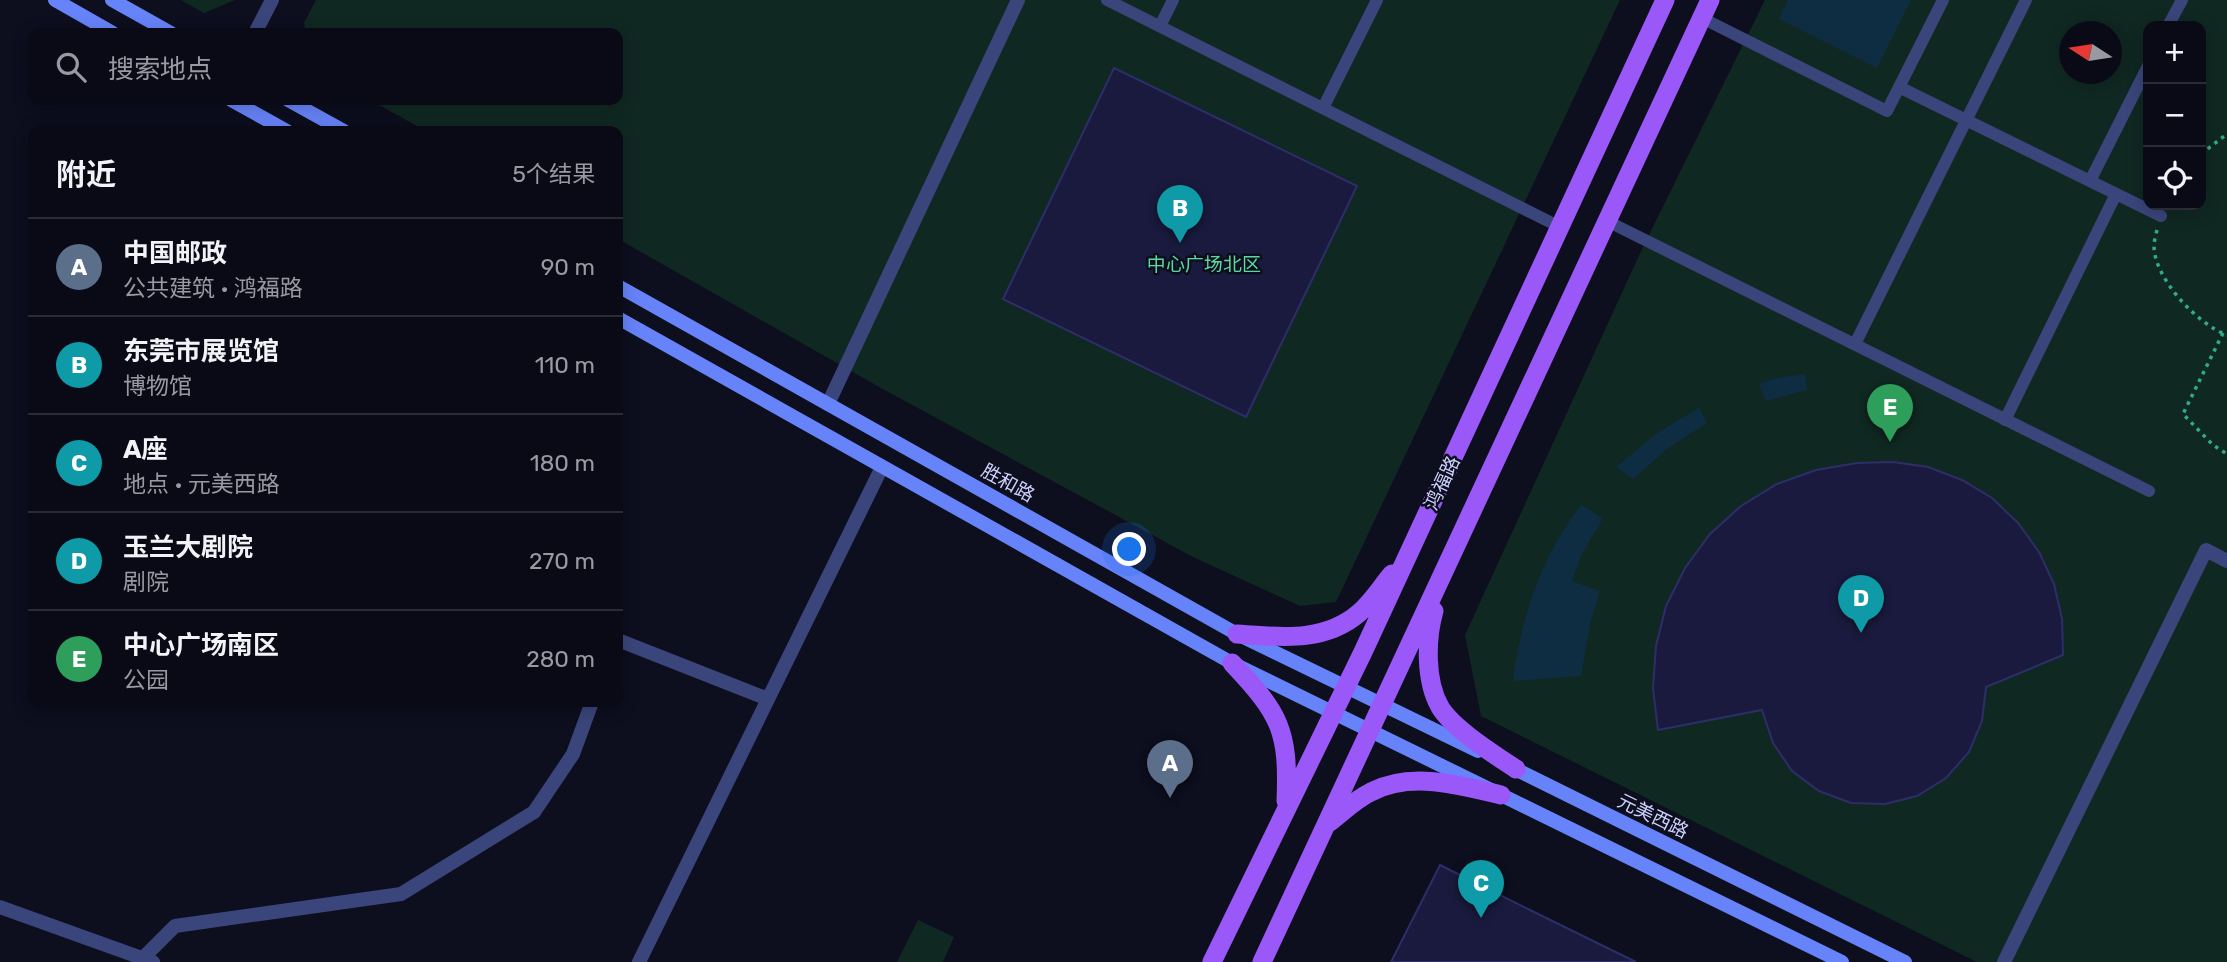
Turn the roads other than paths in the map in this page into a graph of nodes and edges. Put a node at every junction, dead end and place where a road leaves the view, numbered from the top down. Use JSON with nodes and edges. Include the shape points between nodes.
{"nodes":[{"id":1,"x":55,"y":0,"type":"edge"},
{"id":2,"x":112,"y":0,"type":"edge"},
{"id":3,"x":272,"y":0,"type":"edge"},
{"id":4,"x":1018,"y":0,"type":"edge"},
{"id":5,"x":1107,"y":0,"type":"edge"},
{"id":6,"x":1173,"y":0,"type":"edge"},
{"id":7,"x":1377,"y":0,"type":"edge"},
{"id":8,"x":1665,"y":0,"type":"edge"},
{"id":9,"x":1942,"y":0,"type":"edge"},
{"id":10,"x":2026,"y":0,"type":"edge"},
{"id":11,"x":2182,"y":0,"type":"edge"},
{"id":12,"x":1706,"y":9,"type":"edge"},
{"id":13,"x":2171,"y":21,"type":"edge"},
{"id":14,"x":1160,"y":26,"type":"junction"},
{"id":15,"x":104,"y":28,"type":"edge"},
{"id":16,"x":162,"y":28,"type":"edge"},
{"id":17,"x":258,"y":28,"type":"edge"},
{"id":18,"x":2143,"y":76,"type":"edge"},
{"id":19,"x":1899,"y":87,"type":"junction"},
{"id":20,"x":240,"y":105,"type":"edge"},
{"id":21,"x":297,"y":105,"type":"edge"},
{"id":22,"x":1323,"y":108,"type":"junction"},
{"id":23,"x":1967,"y":120,"type":"junction"},
{"id":24,"x":278,"y":126,"type":"edge"},
{"id":25,"x":335,"y":126,"type":"edge"},
{"id":26,"x":2090,"y":181,"type":"junction"},
{"id":27,"x":2116,"y":194,"type":"junction"},
{"id":28,"x":2161,"y":216,"type":"road end"},
{"id":29,"x":1607,"y":221,"type":"junction"},
{"id":30,"x":1560,"y":227,"type":"junction"},
{"id":31,"x":623,"y":289,"type":"edge"},
{"id":32,"x":623,"y":321,"type":"edge"},
{"id":33,"x":1855,"y":344,"type":"junction"},
{"id":34,"x":828,"y":404,"type":"junction"},
{"id":35,"x":2005,"y":419,"type":"junction"},
{"id":36,"x":882,"y":467,"type":"junction"},
{"id":37,"x":2149,"y":492,"type":"dead end"},
{"id":38,"x":1408,"y":555,"type":"junction"},
{"id":39,"x":2227,"y":561,"type":"edge"},
{"id":40,"x":1448,"y":566,"type":"junction"},
{"id":41,"x":1237,"y":634,"type":"junction"},
{"id":42,"x":623,"y":642,"type":"edge"},
{"id":43,"x":1232,"y":663,"type":"junction"},
{"id":44,"x":1346,"y":687,"type":"junction"},
{"id":45,"x":768,"y":699,"type":"junction"},
{"id":46,"x":1384,"y":705,"type":"junction"},
{"id":47,"x":590,"y":707,"type":"edge"},
{"id":48,"x":1334,"y":712,"type":"junction"},
{"id":49,"x":1371,"y":731,"type":"junction"},
{"id":50,"x":1516,"y":769,"type":"junction"},
{"id":51,"x":1500,"y":794,"type":"junction"},
{"id":52,"x":1285,"y":812,"type":"junction"},
{"id":53,"x":1327,"y":824,"type":"junction"},
{"id":54,"x":0,"y":906,"type":"edge"},
{"id":55,"x":144,"y":961,"type":"edge"},
{"id":56,"x":639,"y":962,"type":"edge"},
{"id":57,"x":1212,"y":962,"type":"edge"},
{"id":58,"x":1262,"y":962,"type":"edge"},
{"id":59,"x":1842,"y":962,"type":"edge"},
{"id":60,"x":1905,"y":962,"type":"edge"},
{"id":61,"x":2004,"y":962,"type":"edge"}],
"edges":[{"from":1,"to":15,"type":"main road"},
{"from":2,"to":16,"type":"main road"},
{"from":3,"to":17,"type":"street"},
{"from":4,"to":34,"type":"street"},
{"from":5,"to":14,"type":"street"},
{"from":6,"to":14,"type":"street"},
{"from":7,"to":22,"type":"street"},
{"from":8,"to":30,"type":"main road","name":"鸿福路"},
{"from":9,"to":19,"type":"street"},
{"from":10,"to":23,"type":"street"},
{"from":11,"to":13,"type":"street"},
{"from":12,"to":19,"type":"street","via":[[1887,111]]},
{"from":12,"to":29,"type":"main road","name":"鸿福路"},
{"from":14,"to":22,"type":"street"},
{"from":18,"to":26,"type":"street"},
{"from":19,"to":23,"type":"street"},
{"from":20,"to":24,"type":"main road"},
{"from":21,"to":25,"type":"main road"},
{"from":22,"to":30,"type":"street"},
{"from":23,"to":26,"type":"street"},
{"from":23,"to":33,"type":"street"},
{"from":26,"to":27,"type":"street"},
{"from":27,"to":28,"type":"street"},
{"from":27,"to":35,"type":"street"},
{"from":29,"to":33,"type":"street"},
{"from":29,"to":40,"type":"main road","name":"鸿福路"},
{"from":30,"to":38,"type":"main road","name":"鸿福路"},
{"from":31,"to":34,"type":"main road","name":"胜和路"},
{"from":32,"to":36,"type":"main road"},
{"from":33,"to":35,"type":"street"},
{"from":34,"to":41,"type":"main road","name":"胜和路"},
{"from":35,"to":37,"type":"street"},
{"from":36,"to":43,"type":"main road"},
{"from":36,"to":45,"type":"street"},
{"from":38,"to":41,"type":"main road","via":[[1359,613],[1323,634],[1290,638]]},
{"from":38,"to":44,"type":"main road","name":"鸿福路"},
{"from":39,"to":61,"type":"street","via":[[2206,550]]},
{"from":40,"to":46,"type":"main road","name":"鸿福路"},
{"from":40,"to":50,"type":"main road","via":[[1432,620],[1427,666],[1440,707],[1467,734]]},
{"from":41,"to":44,"type":"main road","name":"胜和路"},
{"from":42,"to":45,"type":"street"},
{"from":43,"to":48,"type":"main road"},
{"from":43,"to":52,"type":"main road","via":[[1276,717],[1286,747]]},
{"from":44,"to":46,"type":"main road","name":"胜和路"},
{"from":44,"to":48,"type":"main road","name":"鸿福路"},
{"from":45,"to":56,"type":"street"},
{"from":46,"to":49,"type":"main road","name":"鸿福路"},
{"from":46,"to":50,"type":"main road","name":"元美西路"},
{"from":47,"to":55,"type":"street","via":[[573,754],[534,812],[401,894],[175,926]]},
{"from":48,"to":49,"type":"main road"},
{"from":48,"to":52,"type":"main road","name":"鸿福路"},
{"from":49,"to":51,"type":"main road"},
{"from":49,"to":53,"type":"main road","name":"鸿福路"},
{"from":50,"to":60,"type":"main road","name":"元美西路"},
{"from":51,"to":53,"type":"main road","via":[[1446,782],[1396,782],[1369,792]]},
{"from":51,"to":59,"type":"main road"},
{"from":52,"to":57,"type":"main road","name":"鸿福路"},
{"from":53,"to":58,"type":"main road","name":"鸿福路"},
{"from":54,"to":55,"type":"street"}]}
